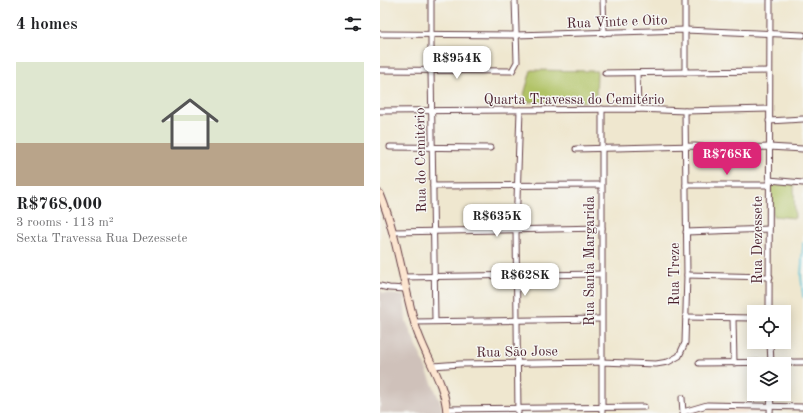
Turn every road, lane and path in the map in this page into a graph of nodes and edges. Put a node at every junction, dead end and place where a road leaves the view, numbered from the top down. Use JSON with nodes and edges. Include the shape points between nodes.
{"nodes":[{"id":1,"x":431,"y":0,"type":"edge"},
{"id":2,"x":515,"y":0,"type":"edge"},
{"id":3,"x":603,"y":0,"type":"edge"},
{"id":4,"x":685,"y":0,"type":"edge"},
{"id":5,"x":770,"y":0,"type":"edge"},
{"id":6,"x":684,"y":30,"type":"junction"},
{"id":7,"x":604,"y":33,"type":"junction"},
{"id":8,"x":770,"y":33,"type":"junction"},
{"id":9,"x":380,"y":34,"type":"edge"},
{"id":10,"x":431,"y":34,"type":"junction"},
{"id":11,"x":516,"y":35,"type":"junction"},
{"id":12,"x":803,"y":35,"type":"edge"},
{"id":13,"x":380,"y":70,"type":"edge"},
{"id":14,"x":431,"y":71,"type":"junction"},
{"id":15,"x":769,"y":71,"type":"junction"},
{"id":16,"x":686,"y":72,"type":"junction"},
{"id":17,"x":605,"y":73,"type":"dead end"},
{"id":18,"x":637,"y":73,"type":"junction"},
{"id":19,"x":638,"y":109,"type":"junction"},
{"id":20,"x":769,"y":109,"type":"junction"},
{"id":21,"x":520,"y":110,"type":"junction"},
{"id":22,"x":602,"y":110,"type":"junction"},
{"id":23,"x":380,"y":111,"type":"edge"},
{"id":24,"x":431,"y":111,"type":"junction"},
{"id":25,"x":685,"y":111,"type":"junction"},
{"id":26,"x":803,"y":119,"type":"edge"},
{"id":27,"x":769,"y":121,"type":"junction"},
{"id":28,"x":685,"y":146,"type":"junction"},
{"id":29,"x":390,"y":147,"type":"dead end"},
{"id":30,"x":769,"y":147,"type":"junction"},
{"id":31,"x":490,"y":148,"type":"dead end"},
{"id":32,"x":433,"y":149,"type":"junction"},
{"id":33,"x":576,"y":149,"type":"dead end"},
{"id":34,"x":601,"y":149,"type":"junction"},
{"id":35,"x":803,"y":149,"type":"edge"},
{"id":36,"x":769,"y":182,"type":"junction"},
{"id":37,"x":803,"y":183,"type":"edge"},
{"id":38,"x":601,"y":184,"type":"junction"},
{"id":39,"x":519,"y":185,"type":"junction"},
{"id":40,"x":686,"y":185,"type":"junction"},
{"id":41,"x":433,"y":186,"type":"junction"},
{"id":42,"x":380,"y":194,"type":"edge"},
{"id":43,"x":602,"y":228,"type":"junction"},
{"id":44,"x":769,"y":229,"type":"junction"},
{"id":45,"x":516,"y":230,"type":"junction"},
{"id":46,"x":433,"y":231,"type":"junction"},
{"id":47,"x":393,"y":232,"type":"junction"},
{"id":48,"x":686,"y":232,"type":"junction"},
{"id":49,"x":602,"y":274,"type":"junction"},
{"id":50,"x":516,"y":275,"type":"junction"},
{"id":51,"x":687,"y":275,"type":"junction"},
{"id":52,"x":434,"y":276,"type":"junction"},
{"id":53,"x":403,"y":277,"type":"junction"},
{"id":54,"x":770,"y":277,"type":"junction"},
{"id":55,"x":380,"y":286,"type":"edge"},
{"id":56,"x":406,"y":289,"type":"junction"},
{"id":57,"x":769,"y":305,"type":"edge"},
{"id":58,"x":686,"y":317,"type":"junction"},
{"id":59,"x":733,"y":318,"type":"junction"},
{"id":60,"x":747,"y":318,"type":"edge"},
{"id":61,"x":516,"y":319,"type":"junction"},
{"id":62,"x":601,"y":319,"type":"junction"},
{"id":63,"x":435,"y":320,"type":"junction"},
{"id":64,"x":414,"y":322,"type":"junction"},
{"id":65,"x":602,"y":362,"type":"junction"},
{"id":66,"x":803,"y":362,"type":"edge"},
{"id":67,"x":699,"y":363,"type":"dead end"},
{"id":68,"x":734,"y":363,"type":"junction"},
{"id":69,"x":747,"y":363,"type":"edge"},
{"id":70,"x":791,"y":363,"type":"edge"},
{"id":71,"x":516,"y":364,"type":"junction"},
{"id":72,"x":433,"y":366,"type":"junction"},
{"id":73,"x":682,"y":398,"type":"dead end"},
{"id":74,"x":770,"y":401,"type":"edge"},
{"id":75,"x":644,"y":407,"type":"dead end"},
{"id":76,"x":770,"y":407,"type":"junction"},
{"id":77,"x":803,"y":407,"type":"edge"},
{"id":78,"x":602,"y":410,"type":"edge"},
{"id":79,"x":447,"y":411,"type":"edge"},
{"id":80,"x":518,"y":411,"type":"edge"},
{"id":81,"x":683,"y":413,"type":"edge"},
{"id":82,"x":770,"y":413,"type":"edge"}],
"edges":[{"from":1,"to":10,"type":"street","name":"Rua do Cemitério"},
{"from":2,"to":11,"type":"street"},
{"from":3,"to":7,"type":"street"},
{"from":4,"to":6,"type":"street"},
{"from":5,"to":8,"type":"street","name":"Rua Dezessete"},
{"from":6,"to":7,"type":"street","name":"Rua Vinte e Oito"},
{"from":6,"to":8,"type":"street","name":"Rua Vinte e Oito"},
{"from":6,"to":16,"type":"street"},
{"from":7,"to":11,"type":"street","name":"Rua Vinte e Oito"},
{"from":8,"to":12,"type":"street","name":"Rua Vinte e Oito"},
{"from":8,"to":15,"type":"street","name":"Rua Dezessete"},
{"from":9,"to":10,"type":"street","name":"Rua Vinte e Oito"},
{"from":10,"to":11,"type":"street","name":"Rua Vinte e Oito"},
{"from":10,"to":14,"type":"street","name":"Rua do Cemitério"},
{"from":11,"to":14,"type":"street","via":[[516,62],[512,71]]},
{"from":13,"to":14,"type":"street"},
{"from":14,"to":24,"type":"street","name":"Rua do Cemitério"},
{"from":15,"to":16,"type":"street"},
{"from":15,"to":20,"type":"street","name":"Rua Dezessete"},
{"from":16,"to":18,"type":"street"},
{"from":17,"to":18,"type":"street"},
{"from":18,"to":19,"type":"street"},
{"from":19,"to":22,"type":"street","name":"Quarta Travessa do Cemitério"},
{"from":19,"to":25,"type":"street","name":"Quarta Travessa do Cemitério"},
{"from":20,"to":25,"type":"street","name":"Quarta Travessa do Cemitério"},
{"from":20,"to":27,"type":"street","name":"Rua Dezessete"},
{"from":21,"to":22,"type":"street","name":"Quarta Travessa do Cemitério"},
{"from":21,"to":24,"type":"street","name":"Quarta Travessa do Cemitério"},
{"from":21,"to":39,"type":"street"},
{"from":22,"to":34,"type":"street","name":"Rua Santa Margarida"},
{"from":23,"to":24,"type":"street","name":"Quarta Travessa do Cemitério"},
{"from":24,"to":32,"type":"street","name":"Rua do Cemitério"},
{"from":25,"to":28,"type":"street","name":"Rua Treze"},
{"from":26,"to":27,"type":"street"},
{"from":27,"to":30,"type":"street","name":"Rua Dezessete"},
{"from":28,"to":30,"type":"street","via":[[714,149]]},
{"from":28,"to":34,"type":"street"},
{"from":28,"to":40,"type":"street","name":"Rua Treze"},
{"from":29,"to":32,"type":"street"},
{"from":30,"to":35,"type":"street"},
{"from":30,"to":36,"type":"street","name":"Rua Dezessete"},
{"from":31,"to":32,"type":"street"},
{"from":32,"to":41,"type":"street","name":"Rua do Cemitério"},
{"from":33,"to":34,"type":"street"},
{"from":34,"to":38,"type":"street","name":"Rua Santa Margarida"},
{"from":36,"to":37,"type":"street"},
{"from":36,"to":40,"type":"street"},
{"from":36,"to":44,"type":"street","name":"Rua Dezessete"},
{"from":38,"to":39,"type":"street"},
{"from":38,"to":43,"type":"street","name":"Rua Santa Margarida"},
{"from":39,"to":41,"type":"street"},
{"from":39,"to":45,"type":"street"},
{"from":40,"to":48,"type":"street","name":"Rua Treze"},
{"from":41,"to":46,"type":"street","name":"Rua do Cemitério"},
{"from":42,"to":47,"type":"main road"},
{"from":43,"to":45,"type":"street"},
{"from":43,"to":49,"type":"street","name":"Rua Santa Margarida"},
{"from":44,"to":48,"type":"street"},
{"from":44,"to":54,"type":"street","name":"Rua Dezessete"},
{"from":45,"to":46,"type":"street"},
{"from":45,"to":50,"type":"street"},
{"from":46,"to":47,"type":"street"},
{"from":46,"to":52,"type":"street","name":"Rua do Cemitério"},
{"from":47,"to":53,"type":"main road"},
{"from":48,"to":51,"type":"street","name":"Rua Treze"},
{"from":49,"to":50,"type":"street"},
{"from":49,"to":62,"type":"street","name":"Rua Santa Margarida"},
{"from":50,"to":52,"type":"street"},
{"from":50,"to":61,"type":"street"},
{"from":51,"to":54,"type":"street"},
{"from":51,"to":58,"type":"street","name":"Rua Treze"},
{"from":52,"to":53,"type":"street"},
{"from":52,"to":63,"type":"street","name":"Rua do Cemitério"},
{"from":53,"to":56,"type":"main road"},
{"from":54,"to":57,"type":"street","name":"Rua Dezessete"},
{"from":55,"to":56,"type":"street"},
{"from":56,"to":64,"type":"main road"},
{"from":58,"to":59,"type":"street"},
{"from":58,"to":65,"type":"street","name":"Rua Treze","via":[[684,348],[674,359],[656,364]]},
{"from":59,"to":60,"type":"street"},
{"from":59,"to":68,"type":"street"},
{"from":61,"to":62,"type":"street"},
{"from":61,"to":63,"type":"street"},
{"from":61,"to":71,"type":"street"},
{"from":62,"to":65,"type":"street","name":"Rua Santa Margarida"},
{"from":63,"to":64,"type":"street"},
{"from":64,"to":72,"type":"main road"},
{"from":65,"to":71,"type":"street","name":"Rua São Jose"},
{"from":65,"to":78,"type":"street","name":"Rua Santa Margarida"},
{"from":66,"to":70,"type":"street"},
{"from":67,"to":68,"type":"street"},
{"from":68,"to":69,"type":"street"},
{"from":71,"to":72,"type":"street","name":"Rua São Jose"},
{"from":71,"to":80,"type":"street"},
{"from":72,"to":79,"type":"main road"},
{"from":73,"to":81,"type":"street"},
{"from":74,"to":76,"type":"street"},
{"from":75,"to":78,"type":"street"},
{"from":76,"to":77,"type":"street"},
{"from":76,"to":81,"type":"street","via":[[707,405]]},
{"from":76,"to":82,"type":"street"},
{"from":78,"to":80,"type":"street"},
{"from":79,"to":80,"type":"street"}]}
